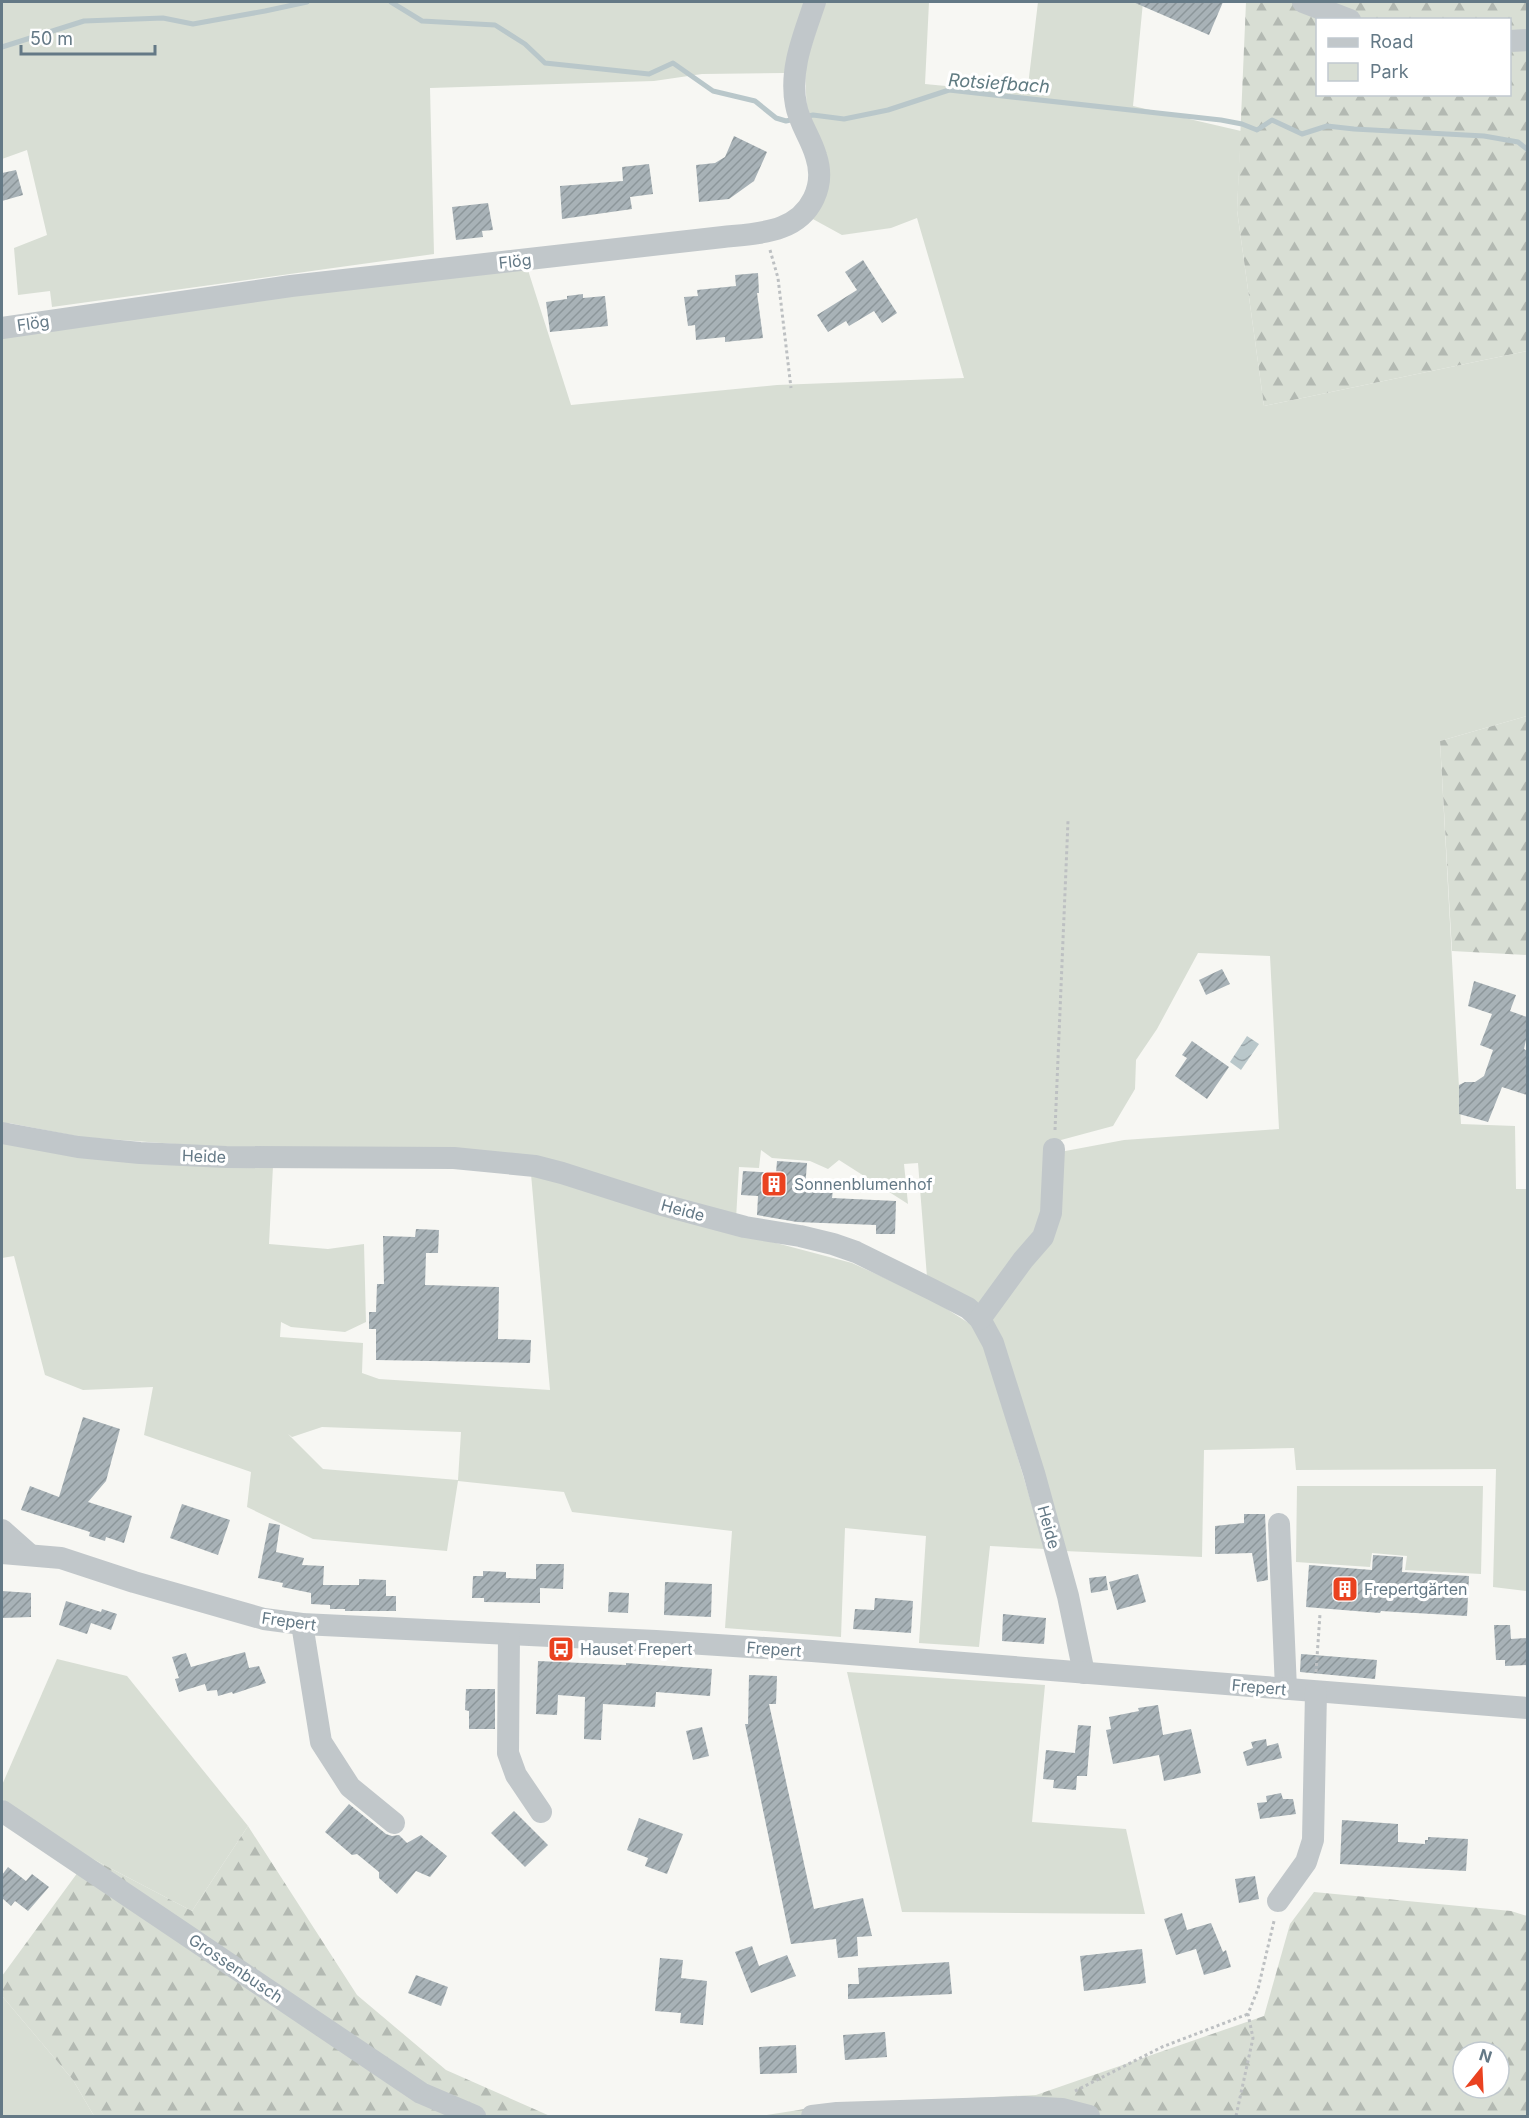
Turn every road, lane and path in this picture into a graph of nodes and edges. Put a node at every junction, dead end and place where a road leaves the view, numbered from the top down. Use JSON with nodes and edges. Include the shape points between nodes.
{"nodes":[{"id":1,"x":815,"y":2,"type":"edge"},
{"id":2,"x":1303,"y":2,"type":"edge"},
{"id":3,"x":1345,"y":18,"type":"edge"},
{"id":4,"x":1527,"y":40,"type":"edge"},
{"id":5,"x":1511,"y":41,"type":"edge"},
{"id":6,"x":762,"y":232,"type":"junction"},
{"id":7,"x":2,"y":328,"type":"edge"},
{"id":8,"x":790,"y":388,"type":"dead end"},
{"id":9,"x":1068,"y":821,"type":"dead end"},
{"id":10,"x":2,"y":1133,"type":"edge"},
{"id":11,"x":1054,"y":1149,"type":"joint"},
{"id":12,"x":980,"y":1319,"type":"junction"},
{"id":13,"x":1280,"y":1524,"type":"dead end"},
{"id":14,"x":2,"y":1530,"type":"edge"},
{"id":15,"x":2,"y":1553,"type":"edge"},
{"id":16,"x":29,"y":1554,"type":"junction"},
{"id":17,"x":1320,"y":1614,"type":"dead end"},
{"id":18,"x":302,"y":1624,"type":"junction"},
{"id":19,"x":509,"y":1635,"type":"junction"},
{"id":20,"x":1084,"y":1673,"type":"junction"},
{"id":21,"x":1316,"y":1683,"type":"junction"},
{"id":22,"x":1286,"y":1689,"type":"junction"},
{"id":23,"x":1527,"y":1708,"type":"edge"},
{"id":24,"x":2,"y":1811,"type":"edge"},
{"id":25,"x":541,"y":1812,"type":"dead end"},
{"id":26,"x":394,"y":1823,"type":"dead end"},
{"id":27,"x":1278,"y":1901,"type":"joint"},
{"id":28,"x":1248,"y":2014,"type":"junction"},
{"id":29,"x":1062,"y":2109,"type":"junction"},
{"id":30,"x":475,"y":2116,"type":"edge"},
{"id":31,"x":812,"y":2116,"type":"edge"},
{"id":32,"x":1089,"y":2116,"type":"edge"},
{"id":33,"x":1236,"y":2116,"type":"edge"}],
"edges":[{"from":1,"to":6,"type":"street","name":"Flög","via":[[793,75],[799,116],[816,156],[818,190],[809,207],[795,220]]},
{"from":2,"to":3,"type":"street"},
{"from":4,"to":5,"type":"street"},
{"from":6,"to":7,"type":"street","name":"Flög","via":[[291,286]]},
{"from":6,"to":8,"type":"path","via":[[778,278]]},
{"from":9,"to":11,"type":"path"},
{"from":10,"to":12,"type":"street","name":"Heide","via":[[140,1153],[261,1158],[454,1158],[535,1166],[659,1204],[856,1252],[968,1308]]},
{"from":11,"to":12,"type":"street","via":[[1051,1213],[1043,1237]]},
{"from":12,"to":20,"type":"street","name":"Heide","via":[[993,1343],[1034,1473],[1068,1596]]},
{"from":13,"to":22,"type":"street"},
{"from":14,"to":16,"type":"street"},
{"from":15,"to":16,"type":"street","name":"Frepert"},
{"from":16,"to":18,"type":"street","name":"Frepert","via":[[61,1558],[264,1619]]},
{"from":17,"to":21,"type":"path"},
{"from":18,"to":19,"type":"street","name":"Frepert"},
{"from":18,"to":26,"type":"street","via":[[321,1742],[350,1787]]},
{"from":19,"to":20,"type":"street","name":"Frepert","via":[[779,1649]]},
{"from":19,"to":25,"type":"street","via":[[508,1753],[516,1775]]},
{"from":20,"to":22,"type":"street","name":"Frepert"},
{"from":21,"to":22,"type":"street","name":"Frepert"},
{"from":21,"to":23,"type":"street","name":"Frepert"},
{"from":21,"to":27,"type":"street","via":[[1313,1840],[1306,1862]]},
{"from":24,"to":30,"type":"street","name":"Grossenbusch","via":[[421,2092]]},
{"from":27,"to":28,"type":"path","via":[[1266,1959]]},
{"from":28,"to":29,"type":"path","via":[[1162,2047],[1074,2091],[1064,2099]]},
{"from":28,"to":33,"type":"path","via":[[1253,2038]]},
{"from":29,"to":31,"type":"street","via":[[1013,2107]]},
{"from":29,"to":32,"type":"street"}]}
